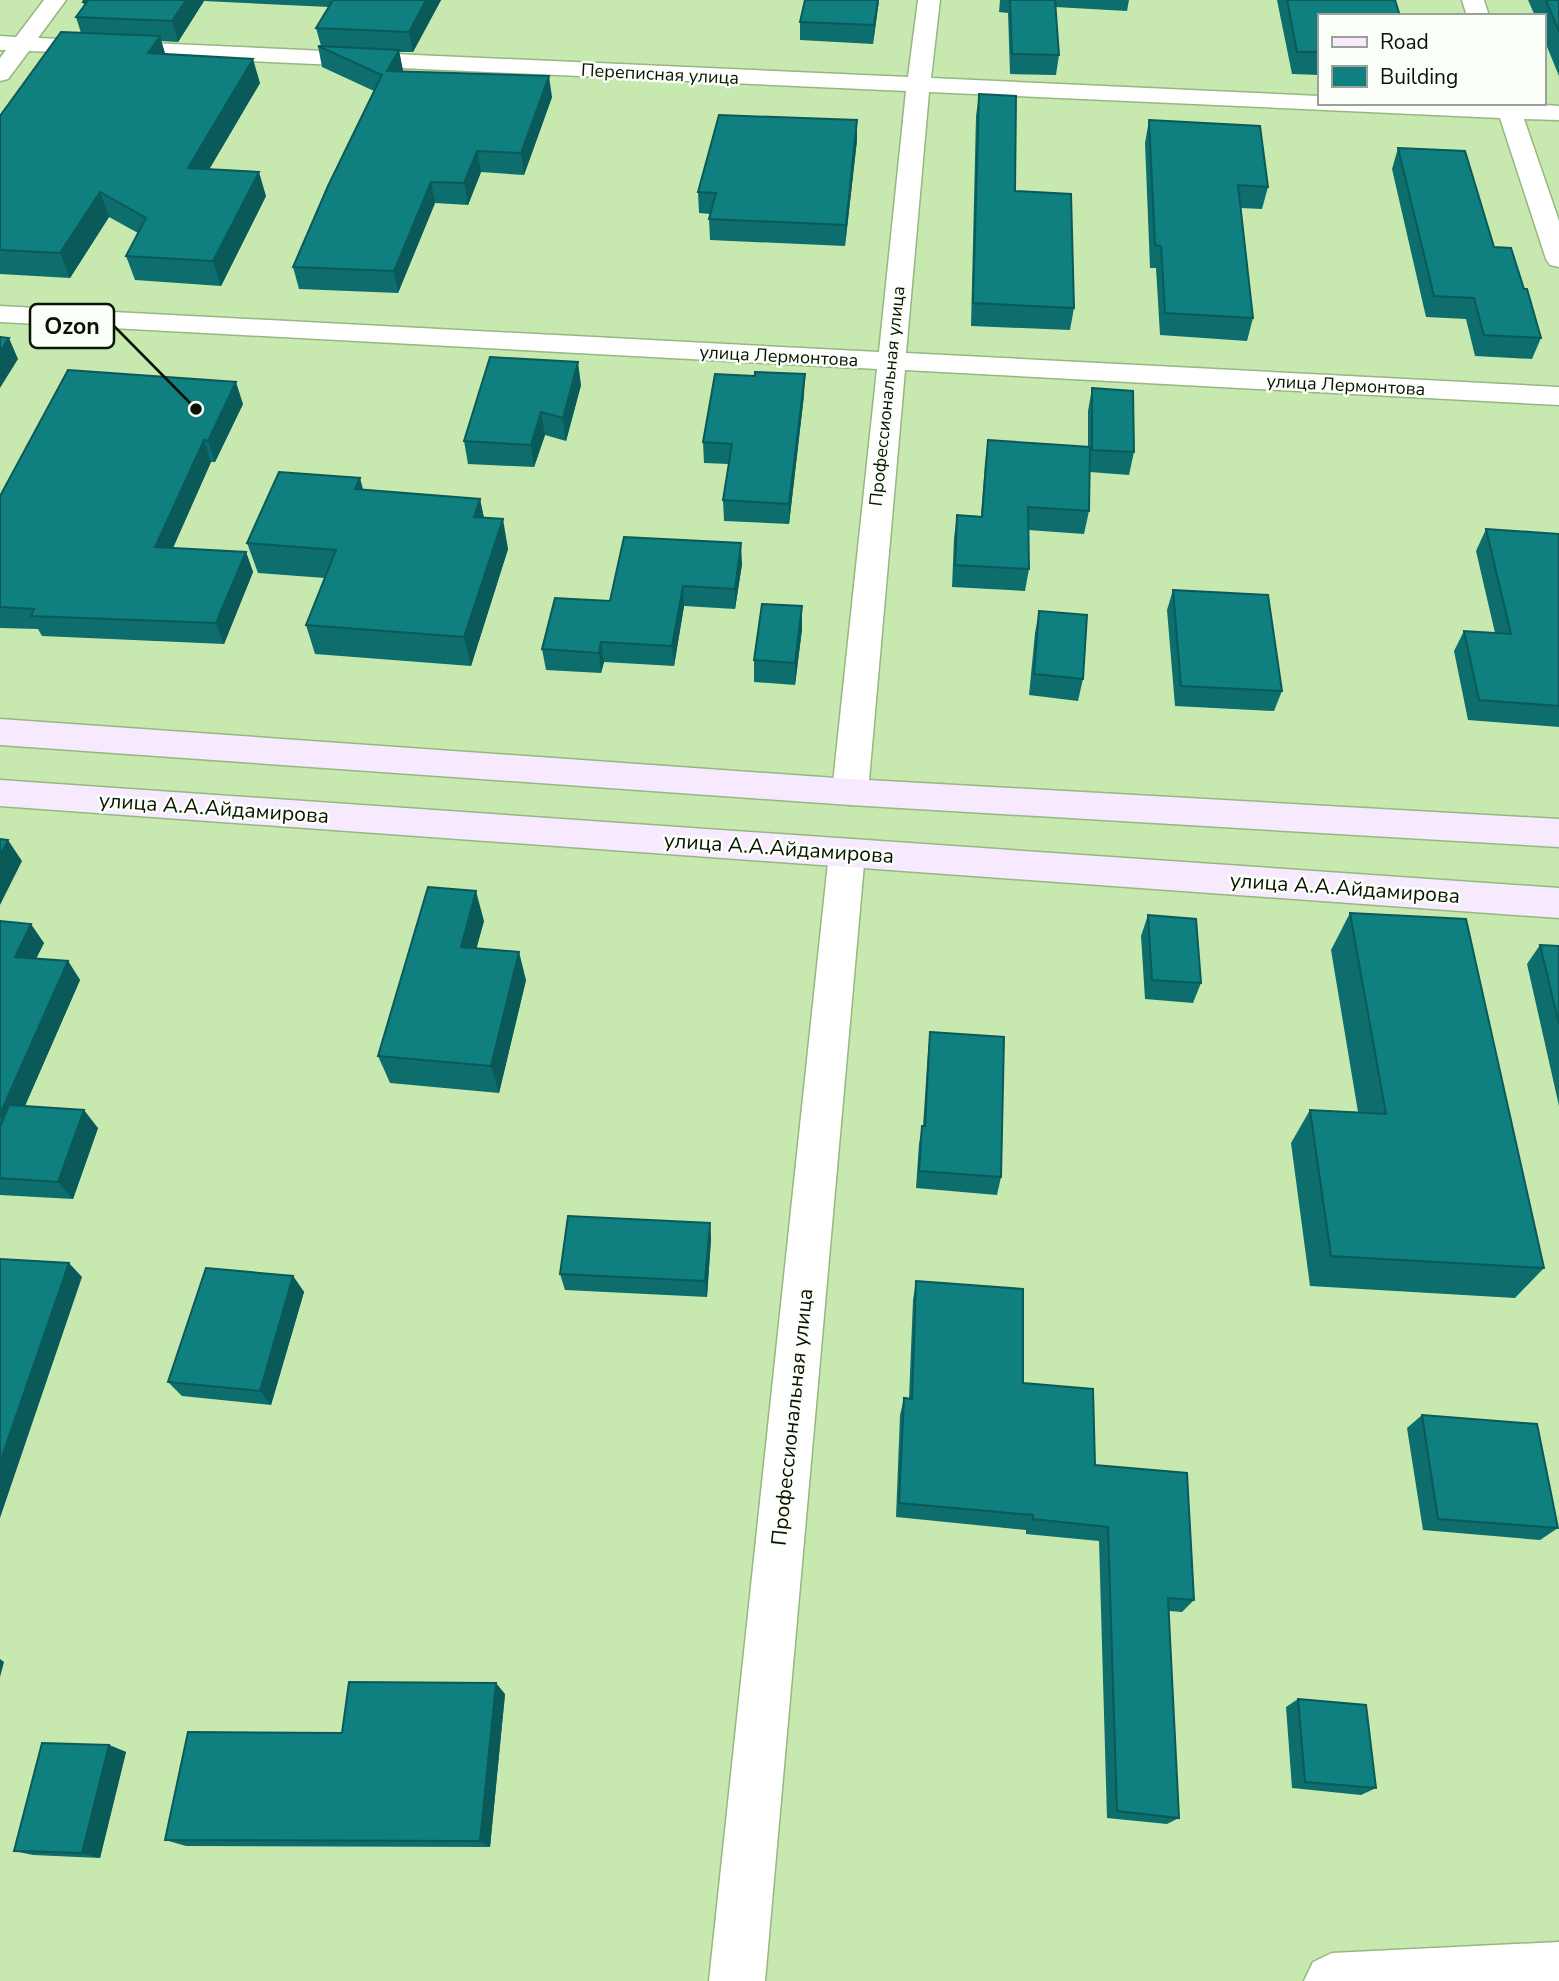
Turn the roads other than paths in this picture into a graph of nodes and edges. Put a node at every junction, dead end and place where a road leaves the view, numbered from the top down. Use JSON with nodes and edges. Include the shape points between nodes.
{"nodes":[{"id":1,"x":55,"y":0,"type":"edge"},
{"id":2,"x":929,"y":0,"type":"edge"},
{"id":3,"x":11,"y":43,"type":"edge"},
{"id":4,"x":0,"y":74,"type":"edge"},
{"id":5,"x":918,"y":86,"type":"junction"},
{"id":6,"x":1318,"y":103,"type":"edge"},
{"id":7,"x":1417,"y":105,"type":"edge"},
{"id":8,"x":1508,"y":107,"type":"edge"},
{"id":9,"x":1559,"y":113,"type":"edge"},
{"id":10,"x":1559,"y":259,"type":"edge"},
{"id":11,"x":0,"y":314,"type":"edge"},
{"id":12,"x":890,"y":362,"type":"junction"},
{"id":13,"x":1559,"y":396,"type":"edge"},
{"id":14,"x":0,"y":733,"type":"edge"},
{"id":15,"x":850,"y":792,"type":"junction"},
{"id":16,"x":0,"y":793,"type":"edge"},
{"id":17,"x":1559,"y":833,"type":"edge"},
{"id":18,"x":847,"y":853,"type":"junction"},
{"id":19,"x":1559,"y":903,"type":"edge"},
{"id":20,"x":1559,"y":1969,"type":"edge"},
{"id":21,"x":737,"y":1981,"type":"edge"},
{"id":22,"x":1332,"y":1981,"type":"edge"}],
"edges":[{"from":1,"to":3,"type":"street"},
{"from":2,"to":5,"type":"street","name":"Профессиональная улица"},
{"from":3,"to":4,"type":"street"},
{"from":3,"to":5,"type":"street","name":"Переписная улица"},
{"from":5,"to":6,"type":"street","name":"Переписная улица"},
{"from":5,"to":12,"type":"street","name":"Профессиональная улица"},
{"from":7,"to":8,"type":"street"},
{"from":8,"to":9,"type":"street"},
{"from":8,"to":10,"type":"street"},
{"from":11,"to":12,"type":"street","name":"улица Лермонтова"},
{"from":12,"to":13,"type":"street","name":"улица Лермонтова"},
{"from":12,"to":15,"type":"street","name":"Профессиональная улица"},
{"from":14,"to":15,"type":"main road"},
{"from":15,"to":17,"type":"main road"},
{"from":16,"to":18,"type":"main road","name":"улица А.А.Айдамирова"},
{"from":18,"to":19,"type":"main road","name":"улица А.А.Айдамирова"},
{"from":18,"to":21,"type":"street","name":"Профессиональная улица"},
{"from":20,"to":22,"type":"street"}]}
